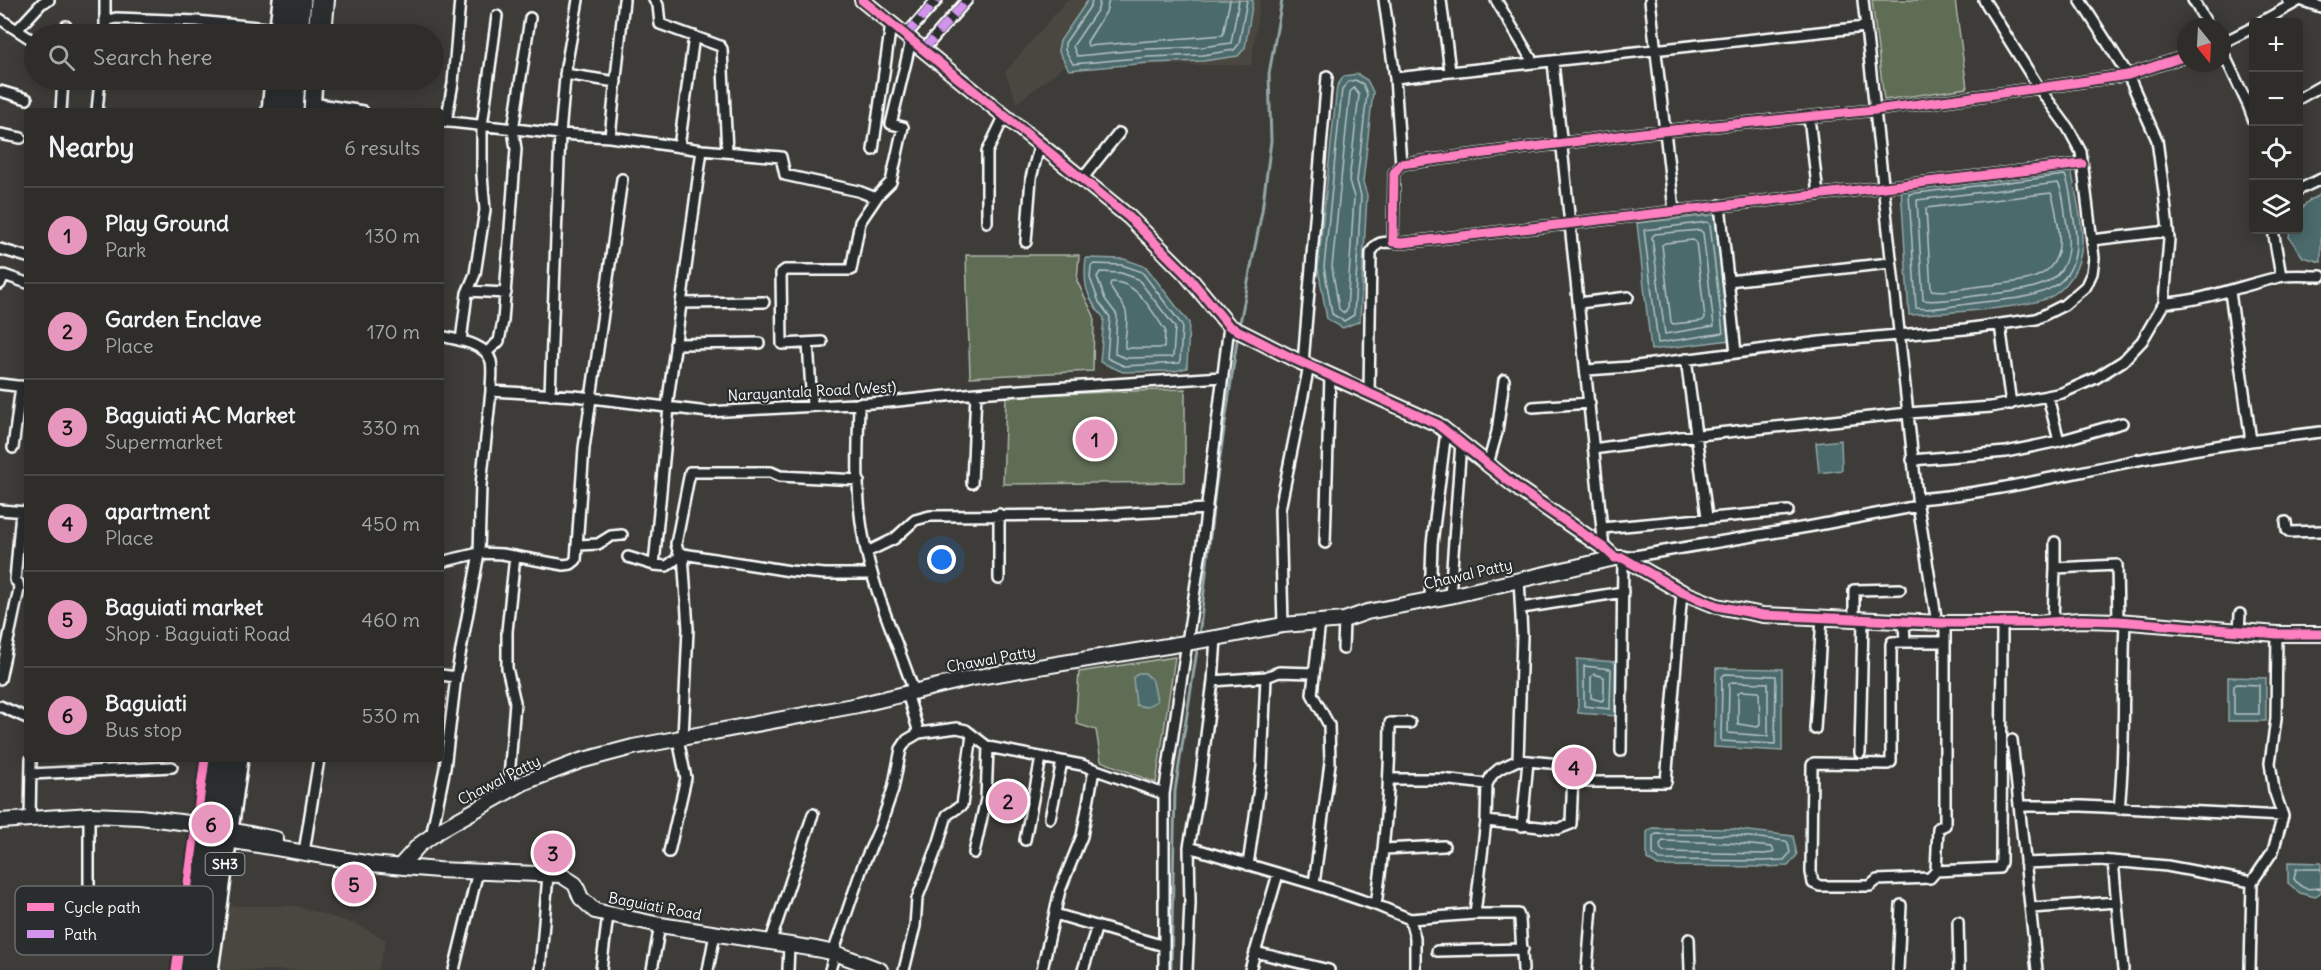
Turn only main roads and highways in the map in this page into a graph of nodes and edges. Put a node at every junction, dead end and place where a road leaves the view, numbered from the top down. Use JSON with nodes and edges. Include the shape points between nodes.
{"nodes":[{"id":1,"x":281,"y":0,"type":"edge"},
{"id":2,"x":292,"y":0,"type":"edge"},
{"id":3,"x":303,"y":0,"type":"edge"},
{"id":4,"x":319,"y":0,"type":"edge"},
{"id":5,"x":281,"y":24,"type":"edge"},
{"id":6,"x":284,"y":24,"type":"edge"},
{"id":7,"x":301,"y":24,"type":"edge"},
{"id":8,"x":317,"y":24,"type":"edge"},
{"id":9,"x":272,"y":90,"type":"edge"},
{"id":10,"x":285,"y":90,"type":"edge"},
{"id":11,"x":296,"y":90,"type":"edge"},
{"id":12,"x":315,"y":90,"type":"edge"},
{"id":13,"x":270,"y":108,"type":"edge"},
{"id":14,"x":284,"y":108,"type":"edge"},
{"id":15,"x":295,"y":108,"type":"edge"},
{"id":16,"x":317,"y":108,"type":"edge"},
{"id":17,"x":205,"y":762,"type":"edge"},
{"id":18,"x":214,"y":762,"type":"edge"},
{"id":19,"x":226,"y":762,"type":"edge"},
{"id":20,"x":240,"y":762,"type":"edge"},
{"id":21,"x":188,"y":886,"type":"edge"},
{"id":22,"x":196,"y":886,"type":"edge"},
{"id":23,"x":207,"y":886,"type":"edge"},
{"id":24,"x":213,"y":949,"type":"edge"},
{"id":25,"x":179,"y":955,"type":"edge"},
{"id":26,"x":186,"y":955,"type":"edge"},
{"id":27,"x":197,"y":955,"type":"edge"},
{"id":28,"x":212,"y":955,"type":"edge"},
{"id":29,"x":177,"y":970,"type":"edge"},
{"id":30,"x":184,"y":970,"type":"edge"},
{"id":31,"x":195,"y":970,"type":"edge"},
{"id":32,"x":210,"y":970,"type":"edge"}],
"edges":[{"from":1,"to":5,"type":"main road"},
{"from":2,"to":6,"type":"main road"},
{"from":3,"to":7,"type":"main road"},
{"from":4,"to":8,"type":"main road"},
{"from":9,"to":13,"type":"main road"},
{"from":10,"to":14,"type":"main road"},
{"from":11,"to":15,"type":"main road"},
{"from":12,"to":16,"type":"main road"},
{"from":17,"to":21,"type":"main road","number":"SH3"},
{"from":18,"to":22,"type":"main road"},
{"from":19,"to":23,"type":"main road"},
{"from":20,"to":24,"type":"main road","number":"SH3"},
{"from":25,"to":29,"type":"main road","number":"SH3"},
{"from":26,"to":30,"type":"main road"},
{"from":27,"to":31,"type":"main road"},
{"from":28,"to":32,"type":"main road","number":"SH3"}]}
